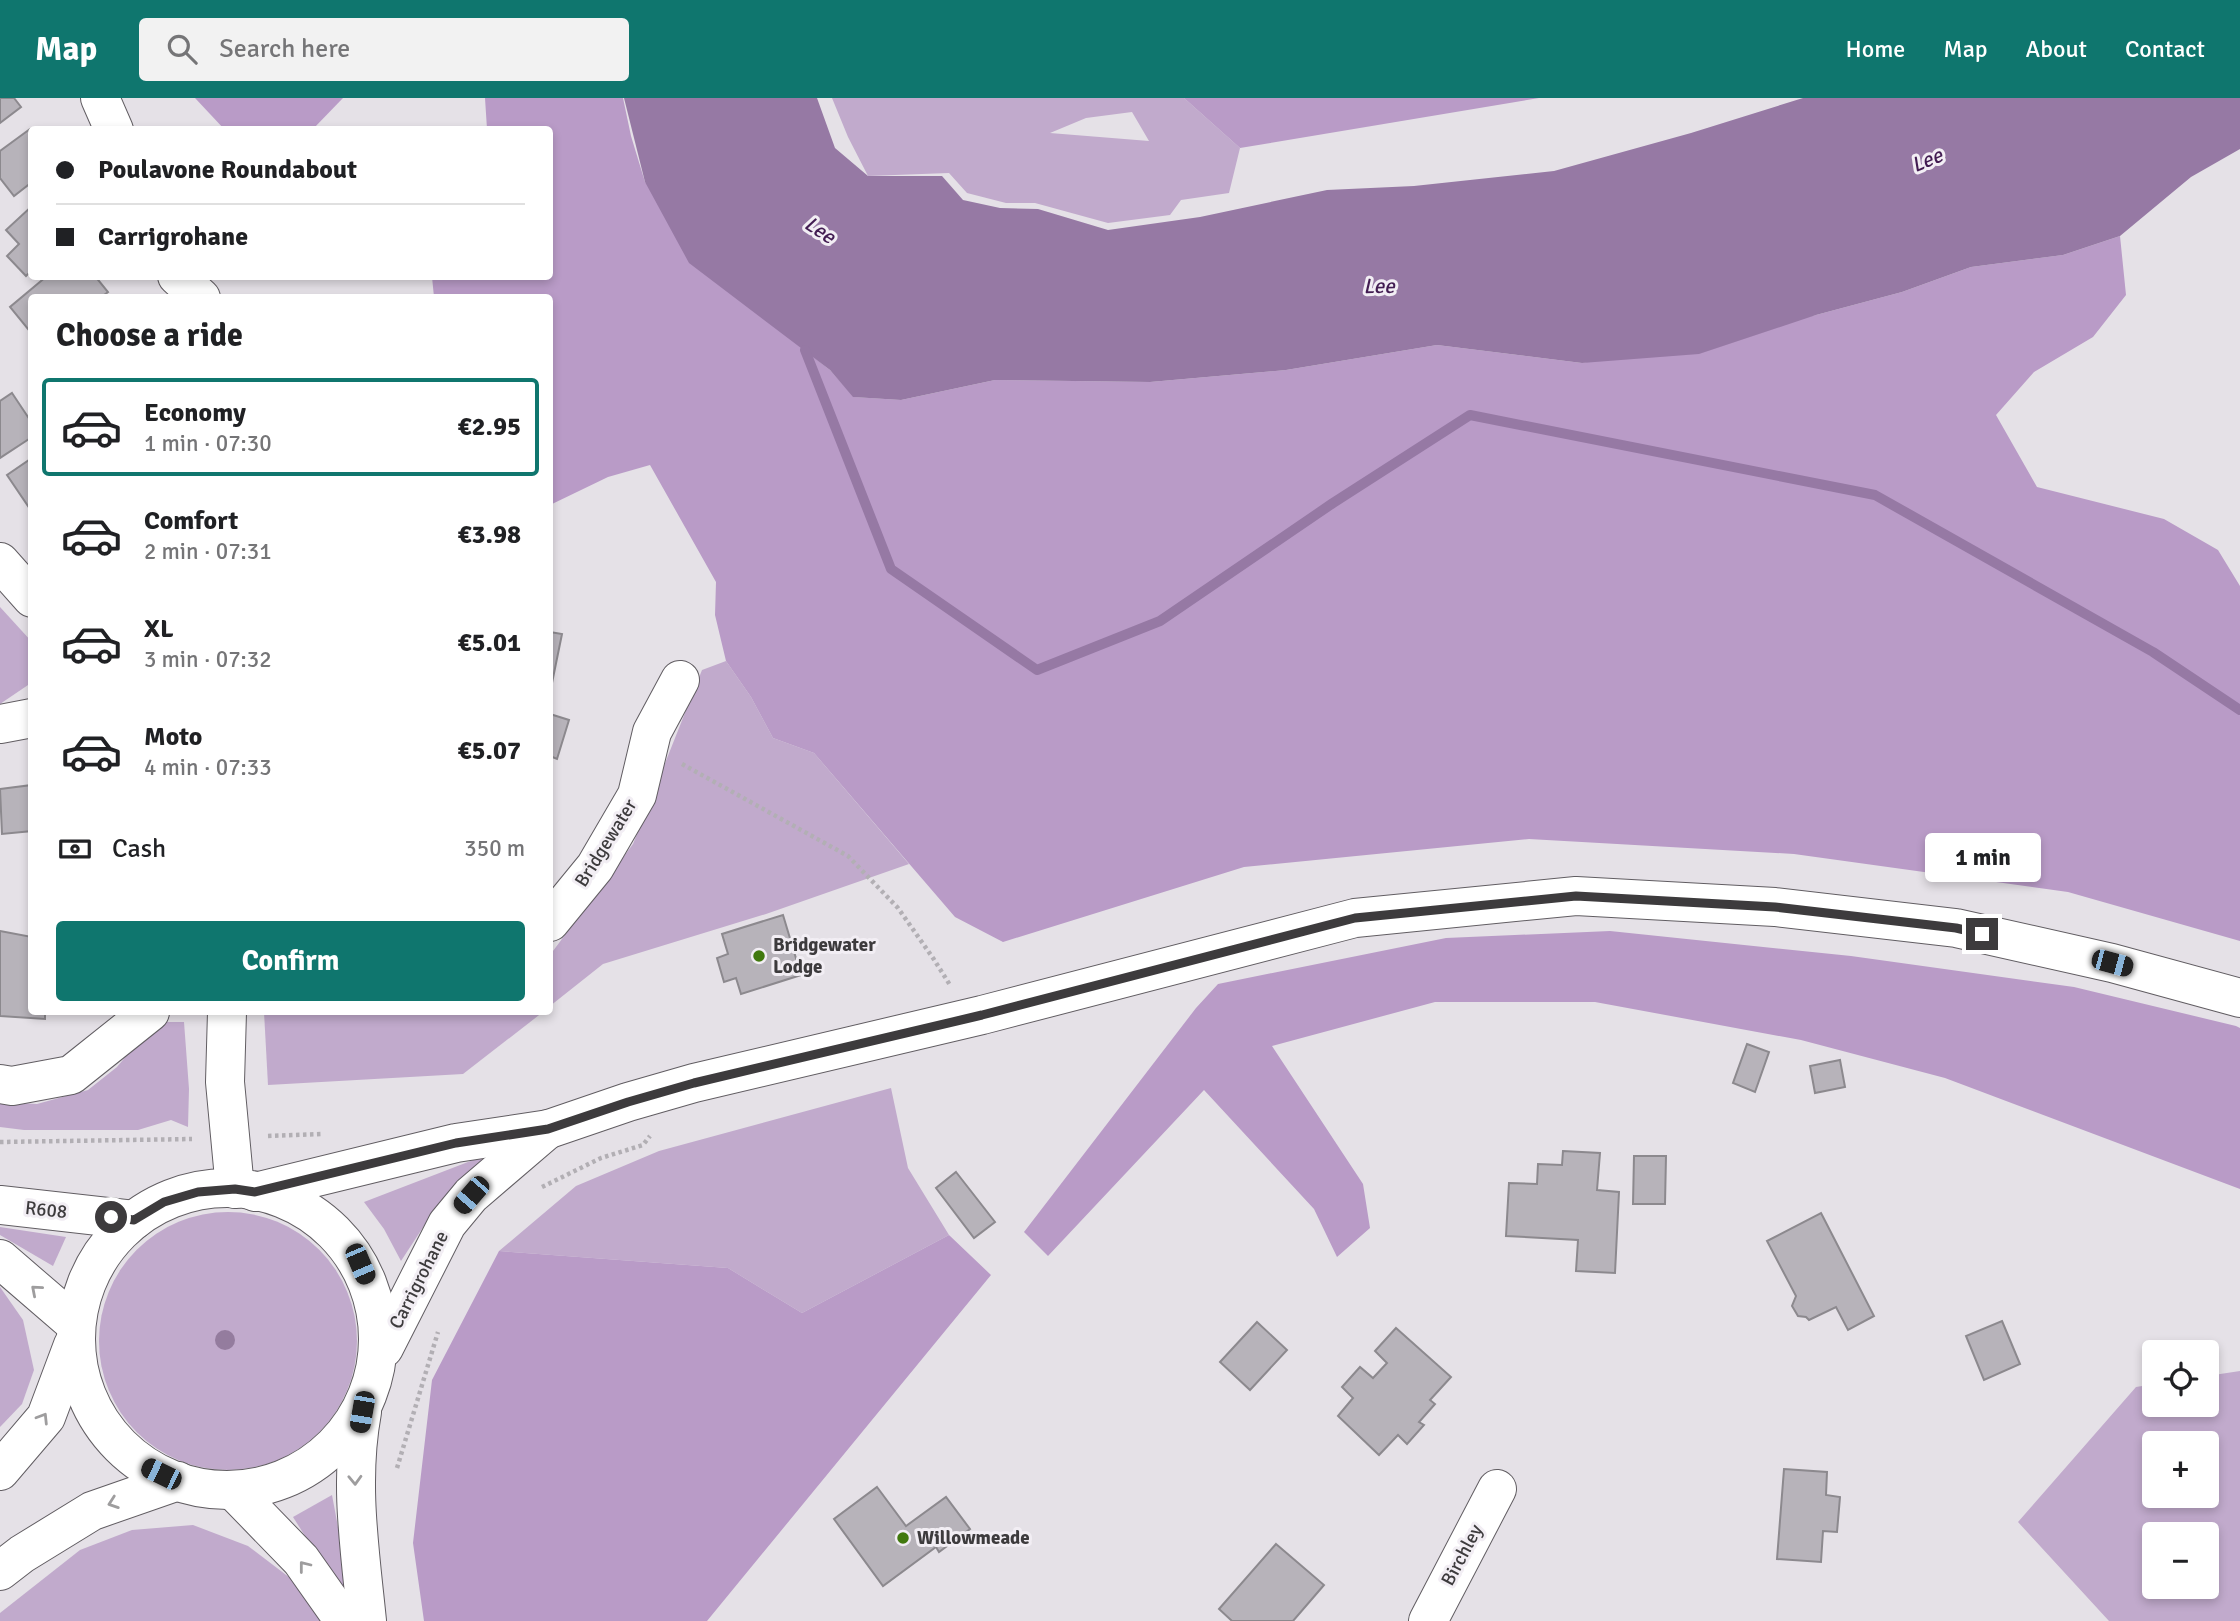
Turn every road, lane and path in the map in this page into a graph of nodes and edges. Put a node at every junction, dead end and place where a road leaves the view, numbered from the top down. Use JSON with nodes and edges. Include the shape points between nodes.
{"nodes":[{"id":1,"x":100,"y":98,"type":"edge"},
{"id":2,"x":112,"y":126,"type":"edge"},
{"id":3,"x":181,"y":280,"type":"edge"},
{"id":4,"x":197,"y":294,"type":"edge"},
{"id":5,"x":0,"y":562,"type":"edge"},
{"id":6,"x":28,"y":594,"type":"edge"},
{"id":7,"x":680,"y":680,"type":"dead end"},
{"id":8,"x":28,"y":719,"type":"edge"},
{"id":9,"x":0,"y":724,"type":"edge"},
{"id":10,"x":647,"y":751,"type":"junction"},
{"id":11,"x":553,"y":918,"type":"edge"},
{"id":12,"x":954,"y":992,"type":"dead end"},
{"id":13,"x":2240,"y":998,"type":"edge"},
{"id":14,"x":146,"y":1015,"type":"edge"},
{"id":15,"x":228,"y":1015,"type":"edge"},
{"id":16,"x":0,"y":1084,"type":"edge"},
{"id":17,"x":548,"y":1129,"type":"junction"},
{"id":18,"x":202,"y":1139,"type":"dead end"},
{"id":19,"x":0,"y":1142,"type":"edge"},
{"id":20,"x":601,"y":1158,"type":"dead end"},
{"id":21,"x":245,"y":1191,"type":"junction"},
{"id":22,"x":533,"y":1191,"type":"dead end"},
{"id":23,"x":0,"y":1205,"type":"edge"},
{"id":24,"x":134,"y":1220,"type":"junction"},
{"id":25,"x":0,"y":1259,"type":"edge"},
{"id":26,"x":440,"y":1326,"type":"dead end"},
{"id":27,"x":72,"y":1333,"type":"junction"},
{"id":28,"x":384,"y":1348,"type":"junction"},
{"id":29,"x":362,"y":1412,"type":"junction"},
{"id":30,"x":0,"y":1471,"type":"edge"},
{"id":31,"x":395,"y":1475,"type":"dead end"},
{"id":32,"x":178,"y":1481,"type":"junction"},
{"id":33,"x":1497,"y":1489,"type":"dead end"},
{"id":34,"x":233,"y":1490,"type":"junction"},
{"id":35,"x":0,"y":1571,"type":"edge"},
{"id":36,"x":344,"y":1621,"type":"edge"},
{"id":37,"x":367,"y":1621,"type":"edge"},
{"id":38,"x":1429,"y":1621,"type":"edge"}],
"edges":[{"from":1,"to":2,"type":"main road"},
{"from":3,"to":4,"type":"main road"},
{"from":5,"to":6,"type":"main road"},
{"from":7,"to":10,"type":"main road","name":"Bridgewater"},
{"from":8,"to":9,"type":"main road"},
{"from":10,"to":11,"type":"main road","name":"Bridgewater","via":[[637,795],[595,867]]},
{"from":10,"to":12,"type":"path","via":[[668,756],[848,856],[898,908]]},
{"from":13,"to":17,"type":"main road","name":"Carrigrohane","via":[[1956,928],[1775,907],[1576,896],[1355,918],[982,1015],[694,1083]]},
{"from":14,"to":16,"type":"main road","via":[[71,1075]]},
{"from":15,"to":21,"type":"main road","via":[[225,1082]]},
{"from":17,"to":21,"type":"main road","name":"Carrigrohane","via":[[456,1143]]},
{"from":17,"to":28,"type":"main road","name":"Carrigrohane","via":[[471,1195],[447,1224]]},
{"from":18,"to":19,"type":"path"},
{"from":20,"to":22,"type":"path"},
{"from":21,"to":24,"type":"main road","via":[[198,1192],[164,1202]]},
{"from":21,"to":28,"type":"main road","via":[[296,1205],[332,1230],[360,1264],[377,1304]]},
{"from":23,"to":24,"type":"main road","name":"R608","number":"R608"},
{"from":24,"to":27,"type":"main road","via":[[109,1243],[90,1271]]},
{"from":27,"to":25,"type":"main road","one_way":true},
{"from":26,"to":31,"type":"path"},
{"from":30,"to":27,"type":"main road","one_way":true,"via":[[46,1417]]},
{"from":27,"to":32,"type":"main road","via":[[79,1381],[94,1414],[117,1443],[145,1466]]},
{"from":28,"to":29,"type":"main road"},
{"from":29,"to":34,"type":"main road","via":[[339,1443],[308,1468],[272,1483]]},
{"from":29,"to":37,"type":"main road","one_way":true,"via":[[354,1474]]},
{"from":32,"to":34,"type":"main road"},
{"from":32,"to":35,"type":"main road","one_way":true,"via":[[92,1511]]},
{"from":33,"to":38,"type":"main road","name":"Birchley"},
{"from":36,"to":34,"type":"main road","one_way":true,"via":[[300,1560]]}]}
